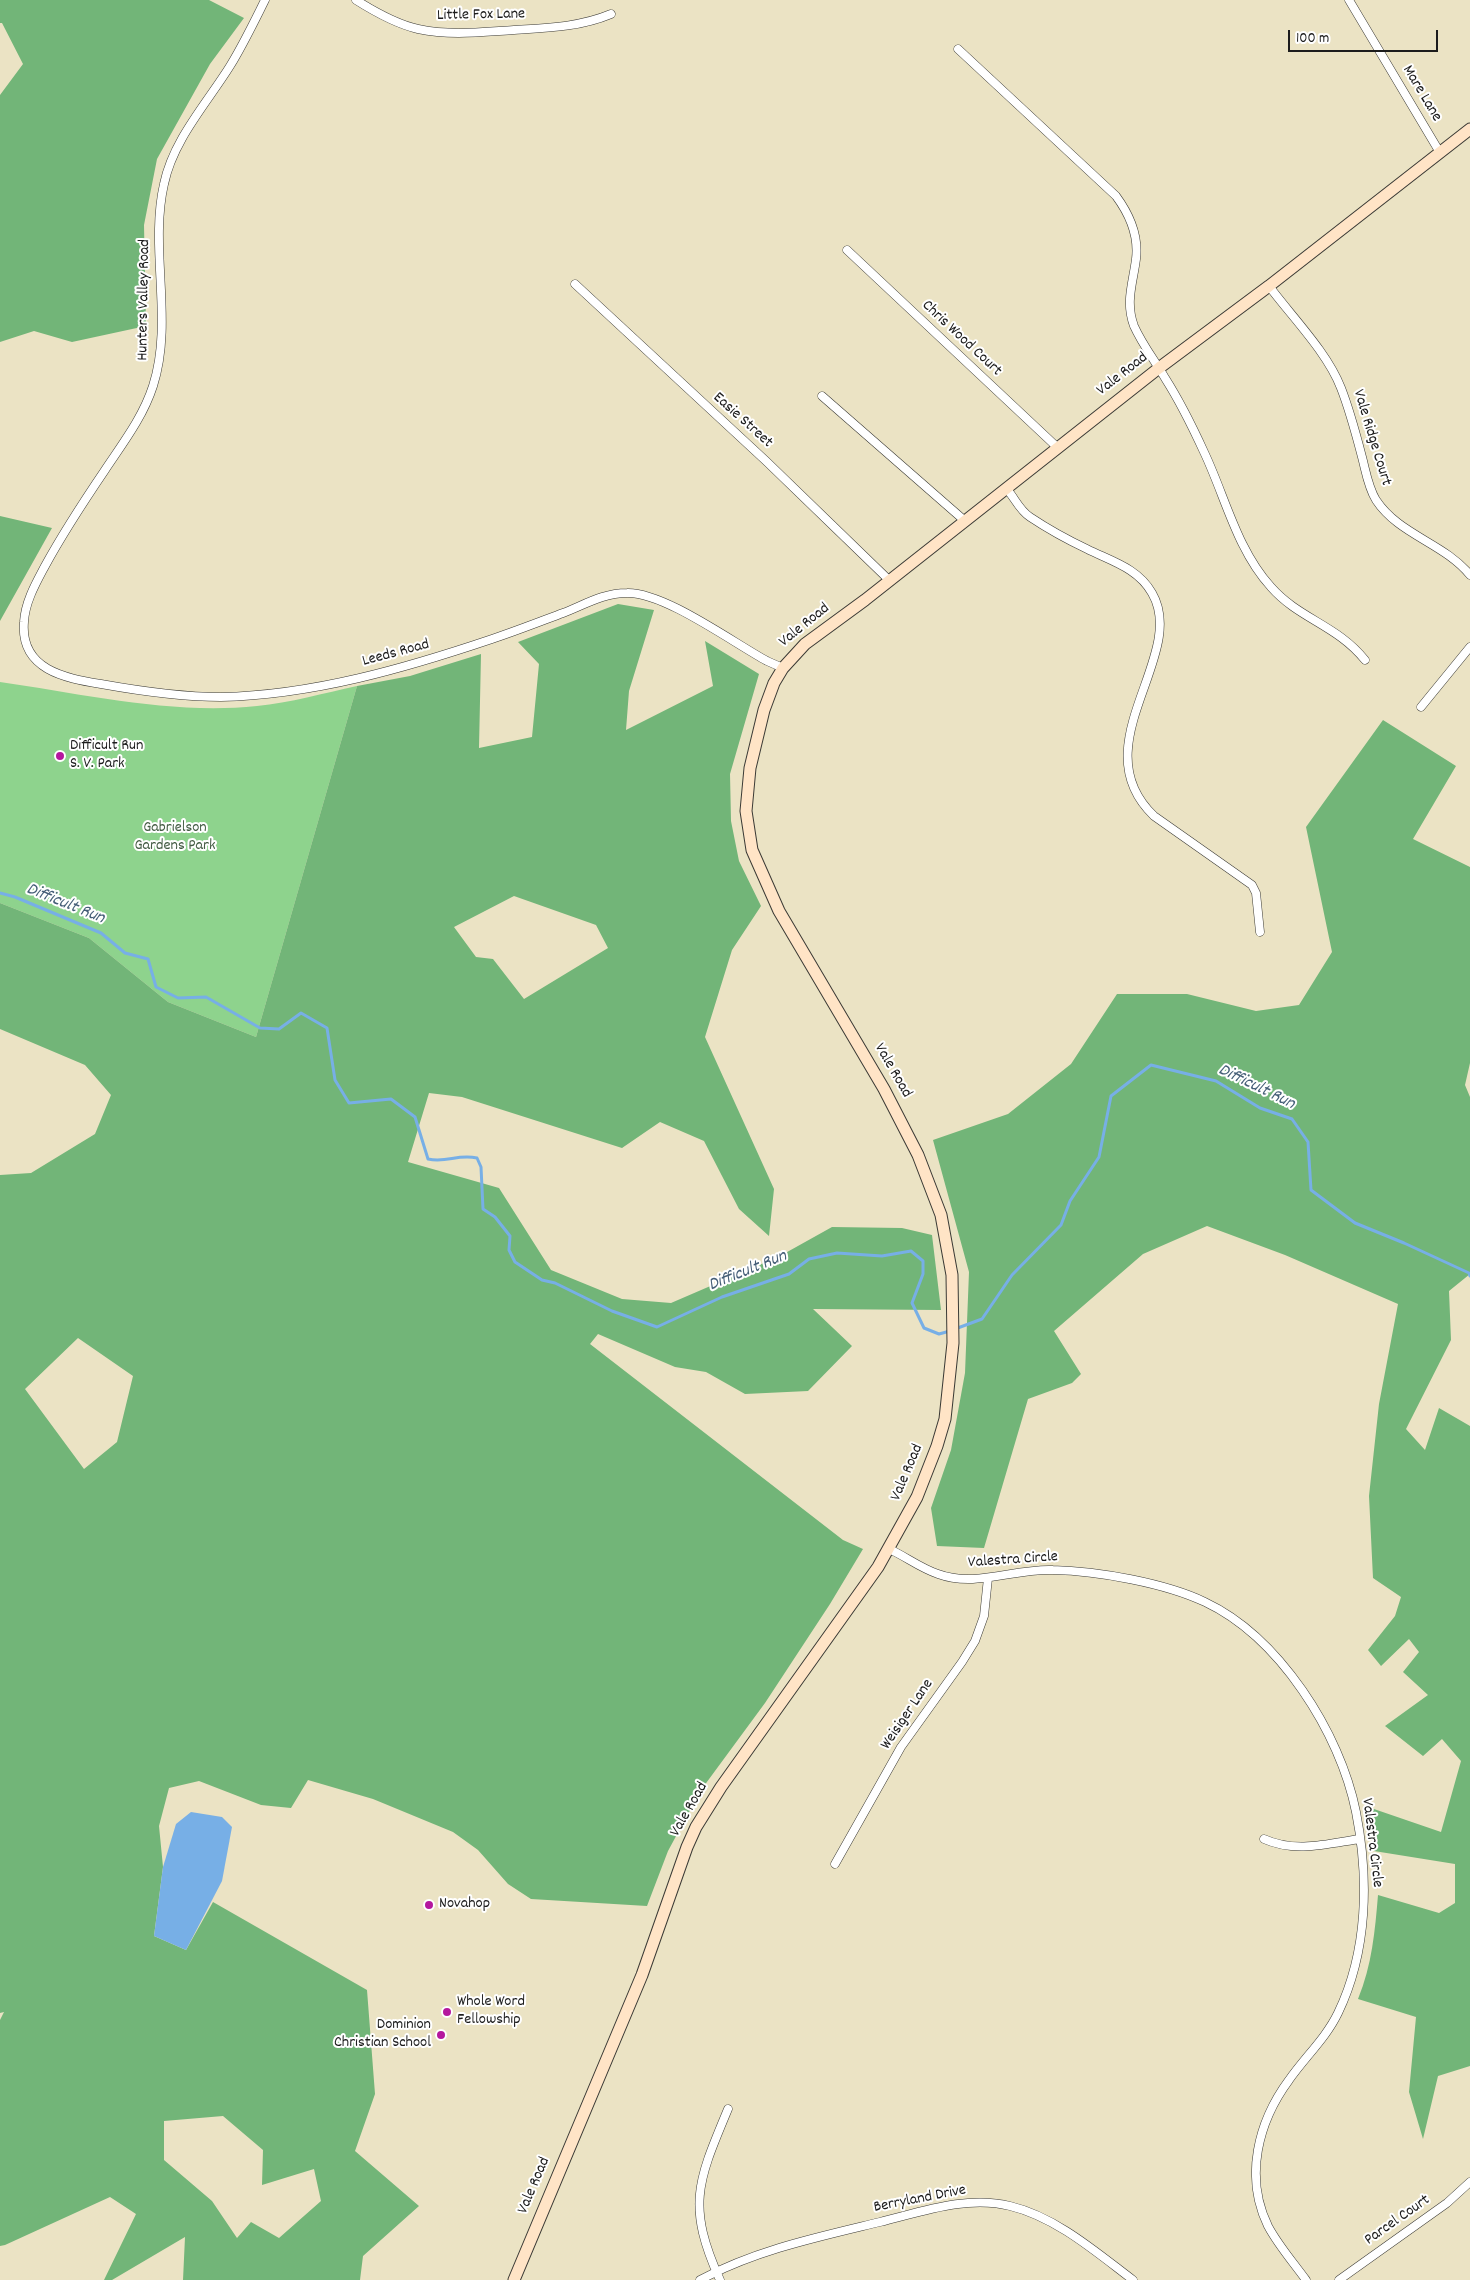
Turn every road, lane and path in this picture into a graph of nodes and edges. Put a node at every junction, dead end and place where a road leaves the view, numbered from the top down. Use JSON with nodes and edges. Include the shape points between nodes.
{"nodes":[{"id":1,"x":265,"y":0,"type":"edge"},
{"id":2,"x":356,"y":0,"type":"edge"},
{"id":3,"x":1349,"y":0,"type":"edge"},
{"id":4,"x":612,"y":14,"type":"dead end"},
{"id":5,"x":958,"y":49,"type":"dead end"},
{"id":6,"x":1470,"y":129,"type":"edge"},
{"id":7,"x":1439,"y":151,"type":"junction"},
{"id":8,"x":847,"y":250,"type":"dead end"},
{"id":9,"x":575,"y":284,"type":"dead end"},
{"id":10,"x":1269,"y":286,"type":"junction"},
{"id":11,"x":1159,"y":368,"type":"junction"},
{"id":12,"x":822,"y":396,"type":"dead end"},
{"id":13,"x":1058,"y":448,"type":"junction"},
{"id":14,"x":1006,"y":488,"type":"junction"},
{"id":15,"x":965,"y":521,"type":"junction"},
{"id":16,"x":1470,"y":575,"type":"edge"},
{"id":17,"x":890,"y":581,"type":"junction"},
{"id":18,"x":24,"y":622,"type":"joint"},
{"id":19,"x":1470,"y":647,"type":"edge"},
{"id":20,"x":1365,"y":660,"type":"dead end"},
{"id":21,"x":782,"y":668,"type":"junction"},
{"id":22,"x":1420,"y":707,"type":"dead end"},
{"id":23,"x":1260,"y":932,"type":"dead end"},
{"id":24,"x":889,"y":1549,"type":"junction"},
{"id":25,"x":988,"y":1578,"type":"junction"},
{"id":26,"x":1264,"y":1839,"type":"dead end"},
{"id":27,"x":1359,"y":1839,"type":"junction"},
{"id":28,"x":835,"y":1864,"type":"dead end"},
{"id":29,"x":728,"y":2109,"type":"dead end"},
{"id":30,"x":1470,"y":2182,"type":"edge"},
{"id":31,"x":716,"y":2272,"type":"junction"},
{"id":32,"x":514,"y":2280,"type":"edge"},
{"id":33,"x":700,"y":2280,"type":"edge"},
{"id":34,"x":720,"y":2280,"type":"edge"},
{"id":35,"x":1133,"y":2280,"type":"edge"},
{"id":36,"x":1306,"y":2280,"type":"edge"},
{"id":37,"x":1339,"y":2280,"type":"edge"}],
"edges":[{"from":1,"to":18,"type":"street","name":"Hunters Valley Road","via":[[230,66],[191,124],[166,174],[160,214],[160,352],[153,387],[136,424],[51,555],[31,594]]},
{"from":2,"to":4,"type":"street","name":"Little Fox Lane","via":[[405,26],[446,32],[564,27]]},
{"from":3,"to":7,"type":"street","name":"Mare Lane"},
{"from":5,"to":11,"type":"street","via":[[1124,207],[1131,220],[1136,246],[1129,288],[1131,315],[1135,328]]},
{"from":6,"to":7,"type":"main road","name":"Vale Road"},
{"from":7,"to":10,"type":"main road","name":"Vale Road"},
{"from":8,"to":13,"type":"street","name":"Chris Wood Court"},
{"from":9,"to":17,"type":"street","name":"Easie Street"},
{"from":10,"to":11,"type":"main road","name":"Vale Road"},
{"from":10,"to":16,"type":"street","name":"Vale Ridge Court","via":[[1321,354],[1340,386],[1367,479],[1376,499],[1389,516],[1447,553]]},
{"from":11,"to":13,"type":"main road","name":"Vale Road"},
{"from":11,"to":20,"type":"street","via":[[1204,451],[1245,546],[1269,585],[1292,607],[1354,646]]},
{"from":12,"to":15,"type":"street"},
{"from":13,"to":14,"type":"main road","name":"Vale Road"},
{"from":14,"to":15,"type":"main road","name":"Vale Road"},
{"from":14,"to":23,"type":"street","via":[[1029,517],[1126,567],[1152,592],[1159,613],[1159,626],[1130,736],[1129,770],[1134,789],[1154,816],[1252,885],[1256,893]]},
{"from":15,"to":17,"type":"main road","name":"Vale Road"},
{"from":17,"to":21,"type":"main road","name":"Vale Road","via":[[805,644]]},
{"from":18,"to":21,"type":"street","name":"Leeds Road","via":[[31,653],[56,675],[146,691],[236,696],[310,687],[392,670],[507,634],[604,596],[633,592],[661,600]]},
{"from":19,"to":22,"type":"street"},
{"from":21,"to":24,"type":"main road","name":"Vale Road","via":[[764,710],[750,768],[746,811],[752,850],[780,911],[884,1089],[918,1155],[948,1242],[954,1342],[945,1419],[938,1446],[917,1497]]},
{"from":24,"to":25,"type":"street","name":"Valestra Circle","via":[[951,1578]]},
{"from":24,"to":32,"type":"main road","name":"Vale Road","via":[[696,1827],[642,1975]]},
{"from":25,"to":27,"type":"street","name":"Valestra Circle","via":[[1051,1569],[1114,1577],[1187,1594],[1237,1621],[1290,1675],[1322,1723],[1345,1775],[1356,1812]]},
{"from":25,"to":28,"type":"street","name":"Weisiger Lane","via":[[984,1616],[975,1641],[901,1748]]},
{"from":26,"to":27,"type":"street","via":[[1300,1848]]},
{"from":27,"to":36,"type":"street","name":"Valestra Circle","via":[[1364,1907],[1362,1930],[1347,1990],[1331,2025],[1276,2099],[1264,2127],[1255,2164],[1257,2195],[1265,2219]]},
{"from":29,"to":31,"type":"street","via":[[702,2174],[698,2200],[702,2234]]},
{"from":30,"to":37,"type":"street","name":"Parcel Court","via":[[1447,2203]]},
{"from":31,"to":33,"type":"street","name":"Berryland Drive"},
{"from":31,"to":34,"type":"street"},
{"from":31,"to":35,"type":"street","name":"Berryland Drive","via":[[809,2239],[947,2206],[983,2202],[1010,2206],[1036,2215],[1080,2240]]}]}
